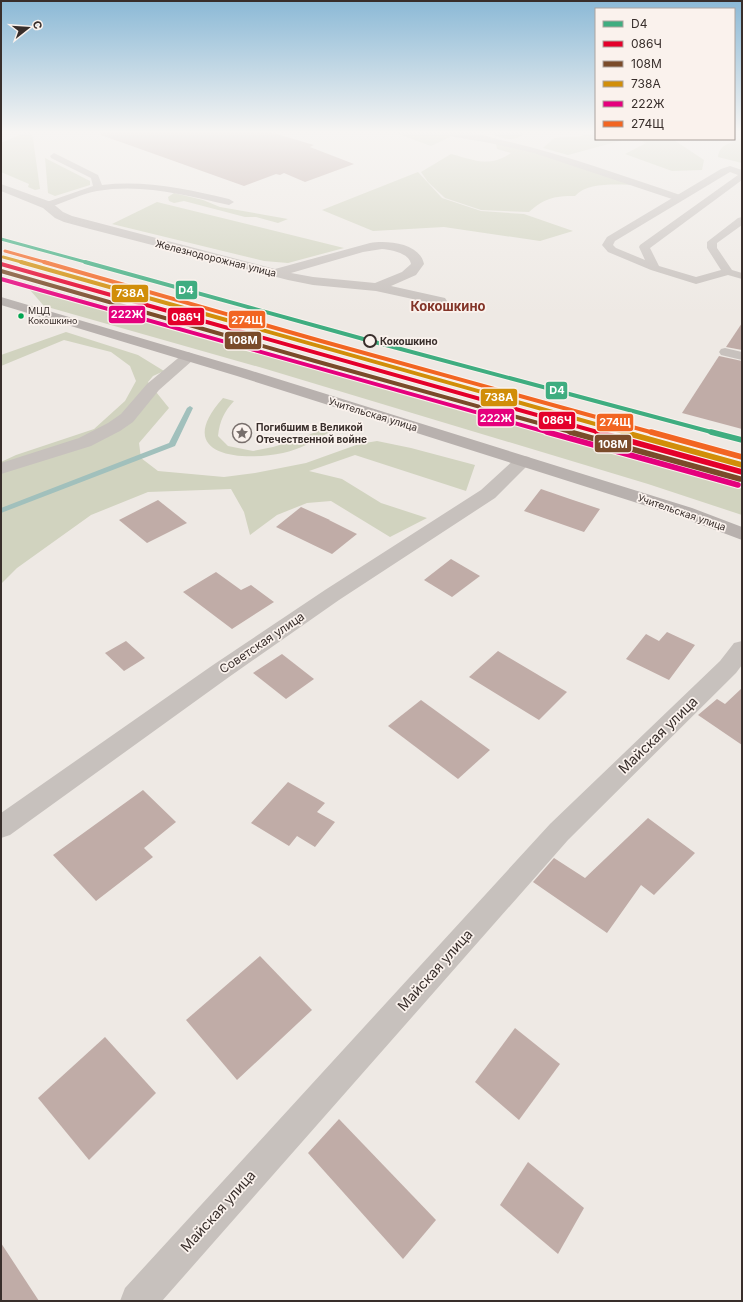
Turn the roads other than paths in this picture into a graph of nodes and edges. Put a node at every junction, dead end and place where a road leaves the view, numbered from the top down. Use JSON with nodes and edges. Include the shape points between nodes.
{"nodes":[{"id":1,"x":16,"y":193,"type":"edge"},
{"id":2,"x":84,"y":193,"type":"edge"},
{"id":3,"x":186,"y":193,"type":"edge"},
{"id":4,"x":663,"y":193,"type":"edge"},
{"id":5,"x":688,"y":193,"type":"edge"},
{"id":6,"x":719,"y":193,"type":"edge"},
{"id":7,"x":679,"y":198,"type":"junction"},
{"id":8,"x":230,"y":202,"type":"dead end"},
{"id":9,"x":47,"y":205,"type":"junction"},
{"id":10,"x":742,"y":220,"type":"edge"},
{"id":11,"x":655,"y":268,"type":"junction"},
{"id":12,"x":728,"y":272,"type":"junction"},
{"id":13,"x":275,"y":273,"type":"junction"},
{"id":14,"x":742,"y":276,"type":"edge"},
{"id":15,"x":376,"y":287,"type":"junction"},
{"id":16,"x":1,"y":301,"type":"edge"},
{"id":17,"x":440,"y":301,"type":"dead end"},
{"id":18,"x":725,"y":352,"type":"dead end"},
{"id":19,"x":742,"y":356,"type":"edge"},
{"id":20,"x":188,"y":357,"type":"junction"},
{"id":21,"x":523,"y":461,"type":"junction"},
{"id":22,"x":1,"y":468,"type":"edge"},
{"id":23,"x":742,"y":534,"type":"edge"},
{"id":24,"x":742,"y":650,"type":"edge"},
{"id":25,"x":1,"y":827,"type":"edge"},
{"id":26,"x":138,"y":1301,"type":"edge"}],
"edges":[{"from":1,"to":9,"type":"street","name":"Железнодорожная улица"},
{"from":2,"to":9,"type":"lane"},
{"from":3,"to":8,"type":"lane"},
{"from":4,"to":7,"type":"street"},
{"from":5,"to":7,"type":"lane"},
{"from":6,"to":11,"type":"lane","via":[[644,247]]},
{"from":7,"to":11,"type":"lane","via":[[611,239],[607,245],[612,250]]},
{"from":9,"to":13,"type":"street","name":"Железнодорожная улица","via":[[59,215],[88,224]]},
{"from":10,"to":12,"type":"lane","via":[[712,242],[712,248]]},
{"from":11,"to":12,"type":"lane","via":[[696,281]]},
{"from":12,"to":14,"type":"lane"},
{"from":13,"to":15,"type":"street","name":"Железнодорожная улица","via":[[313,281]]},
{"from":13,"to":15,"type":"street","via":[[368,247],[384,245],[403,249],[413,255],[417,264],[411,273]]},
{"from":15,"to":17,"type":"street","name":"Железнодорожная улица"},
{"from":16,"to":20,"type":"street","name":"Учительская улица"},
{"from":18,"to":19,"type":"lane"},
{"from":20,"to":21,"type":"street","name":"Учительская улица"},
{"from":20,"to":22,"type":"street","via":[[153,388],[127,418],[114,427],[85,442]]},
{"from":21,"to":23,"type":"street","name":"Учительская улица","via":[[685,512]]},
{"from":21,"to":25,"type":"street","name":"Советская улица","via":[[488,494],[332,595]]},
{"from":24,"to":26,"type":"street","name":"Майская улица","via":[[728,667],[559,832]]}]}
